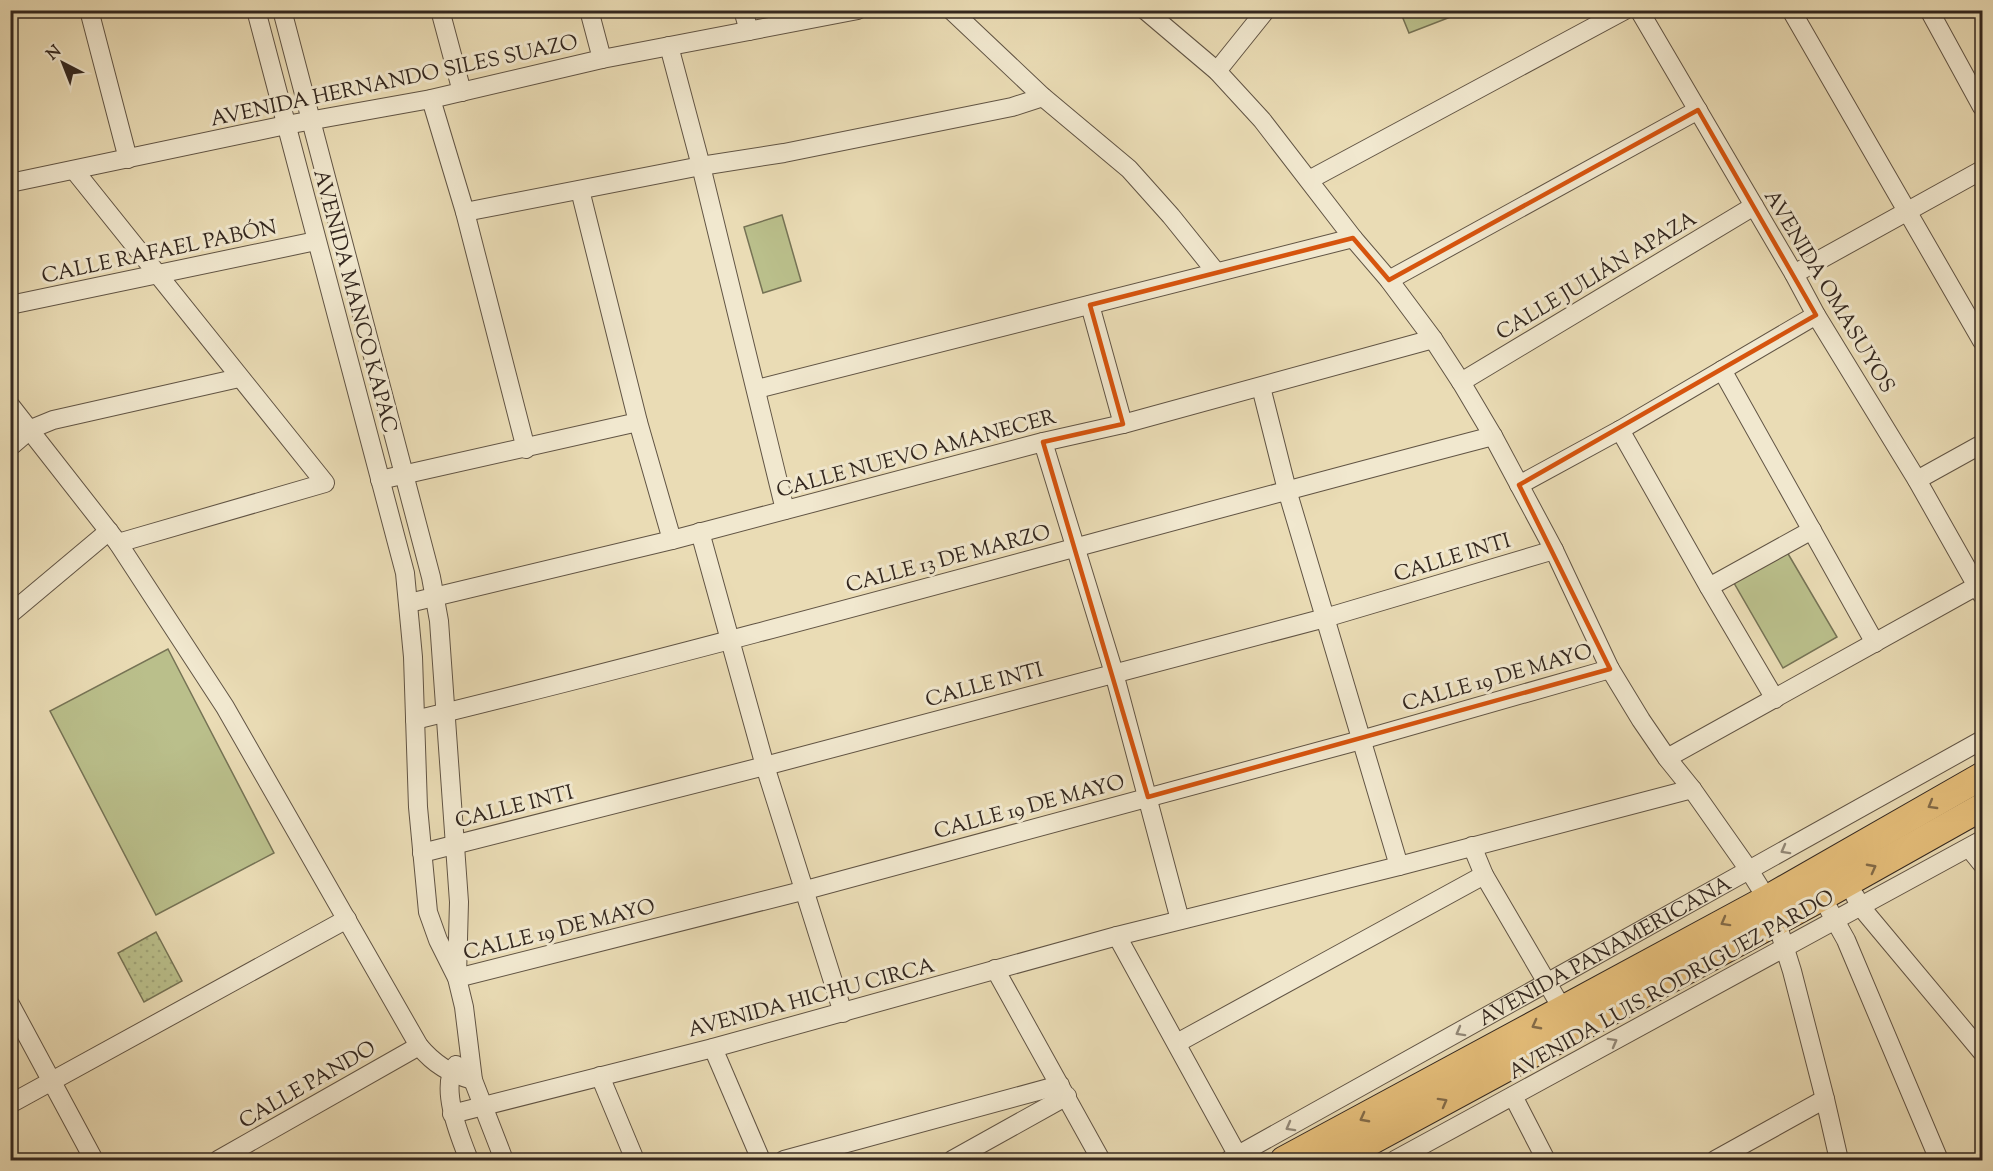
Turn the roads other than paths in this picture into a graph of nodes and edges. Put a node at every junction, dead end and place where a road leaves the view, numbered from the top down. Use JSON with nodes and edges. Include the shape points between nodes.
{"nodes":[{"id":1,"x":89,"y":10,"type":"edge"},
{"id":2,"x":256,"y":10,"type":"edge"},
{"id":3,"x":282,"y":10,"type":"edge"},
{"id":4,"x":440,"y":10,"type":"edge"},
{"id":5,"x":589,"y":10,"type":"edge"},
{"id":6,"x":743,"y":10,"type":"edge"},
{"id":7,"x":858,"y":10,"type":"edge"},
{"id":8,"x":951,"y":10,"type":"edge"},
{"id":9,"x":1145,"y":10,"type":"edge"},
{"id":10,"x":1266,"y":10,"type":"edge"},
{"id":11,"x":1625,"y":10,"type":"edge"},
{"id":12,"x":1639,"y":10,"type":"edge"},
{"id":13,"x":1791,"y":10,"type":"edge"},
{"id":14,"x":1929,"y":10,"type":"edge"},
{"id":15,"x":748,"y":31,"type":"junction"},
{"id":16,"x":669,"y":46,"type":"junction"},
{"id":17,"x":602,"y":59,"type":"junction"},
{"id":18,"x":1217,"y":71,"type":"junction"},
{"id":19,"x":462,"y":92,"type":"junction"},
{"id":20,"x":1043,"y":97,"type":"junction"},
{"id":21,"x":431,"y":99,"type":"junction"},
{"id":22,"x":1983,"y":106,"type":"edge"},
{"id":23,"x":1698,"y":110,"type":"junction"},
{"id":24,"x":311,"y":120,"type":"junction"},
{"id":25,"x":286,"y":125,"type":"junction"},
{"id":26,"x":128,"y":159,"type":"junction"},
{"id":27,"x":701,"y":166,"type":"junction"},
{"id":28,"x":74,"y":170,"type":"junction"},
{"id":29,"x":1983,"y":170,"type":"edge"},
{"id":30,"x":1309,"y":180,"type":"junction"},
{"id":31,"x":10,"y":183,"type":"edge"},
{"id":32,"x":580,"y":190,"type":"junction"},
{"id":33,"x":1754,"y":206,"type":"junction"},
{"id":34,"x":1908,"y":211,"type":"junction"},
{"id":35,"x":465,"y":212,"type":"junction"},
{"id":36,"x":1353,"y":238,"type":"junction"},
{"id":37,"x":316,"y":241,"type":"junction"},
{"id":38,"x":1216,"y":272,"type":"junction"},
{"id":39,"x":157,"y":274,"type":"junction"},
{"id":40,"x":1794,"y":274,"type":"junction"},
{"id":41,"x":1389,"y":280,"type":"junction"},
{"id":42,"x":10,"y":305,"type":"edge"},
{"id":43,"x":1090,"y":305,"type":"junction"},
{"id":44,"x":1975,"y":311,"type":"edge"},
{"id":45,"x":1816,"y":315,"type":"junction"},
{"id":46,"x":1433,"y":339,"type":"junction"},
{"id":47,"x":1983,"y":341,"type":"edge"},
{"id":48,"x":1722,"y":370,"type":"junction"},
{"id":49,"x":239,"y":378,"type":"junction"},
{"id":50,"x":1461,"y":382,"type":"junction"},
{"id":51,"x":1261,"y":387,"type":"junction"},
{"id":52,"x":757,"y":389,"type":"junction"},
{"id":53,"x":10,"y":405,"type":"edge"},
{"id":54,"x":638,"y":422,"type":"junction"},
{"id":55,"x":1123,"y":424,"type":"junction"},
{"id":56,"x":31,"y":429,"type":"junction"},
{"id":57,"x":1620,"y":430,"type":"junction"},
{"id":58,"x":1493,"y":436,"type":"junction"},
{"id":59,"x":1043,"y":442,"type":"junction"},
{"id":60,"x":1983,"y":444,"type":"edge"},
{"id":61,"x":10,"y":447,"type":"edge"},
{"id":62,"x":526,"y":448,"type":"junction"},
{"id":63,"x":405,"y":475,"type":"junction"},
{"id":64,"x":380,"y":480,"type":"junction"},
{"id":65,"x":1917,"y":480,"type":"junction"},
{"id":66,"x":1519,"y":485,"type":"junction"},
{"id":67,"x":1287,"y":490,"type":"junction"},
{"id":68,"x":786,"y":510,"type":"junction"},
{"id":69,"x":1812,"y":530,"type":"junction"},
{"id":70,"x":700,"y":532,"type":"junction"},
{"id":71,"x":114,"y":537,"type":"junction"},
{"id":72,"x":672,"y":540,"type":"junction"},
{"id":73,"x":1076,"y":547,"type":"junction"},
{"id":74,"x":1554,"y":550,"type":"junction"},
{"id":75,"x":1708,"y":587,"type":"junction"},
{"id":76,"x":1981,"y":588,"type":"edge"},
{"id":77,"x":435,"y":597,"type":"junction"},
{"id":78,"x":409,"y":603,"type":"junction"},
{"id":79,"x":10,"y":614,"type":"edge"},
{"id":80,"x":1325,"y":618,"type":"junction"},
{"id":81,"x":730,"y":641,"type":"junction"},
{"id":82,"x":1875,"y":643,"type":"junction"},
{"id":83,"x":1610,"y":669,"type":"junction"},
{"id":84,"x":1114,"y":673,"type":"junction"},
{"id":85,"x":1775,"y":699,"type":"junction"},
{"id":86,"x":445,"y":713,"type":"junction"},
{"id":87,"x":415,"y":720,"type":"junction"},
{"id":88,"x":1360,"y":740,"type":"junction"},
{"id":89,"x":1983,"y":740,"type":"edge"},
{"id":90,"x":1667,"y":758,"type":"junction"},
{"id":91,"x":765,"y":766,"type":"junction"},
{"id":92,"x":1983,"y":776,"type":"edge"},
{"id":93,"x":1692,"y":789,"type":"junction"},
{"id":94,"x":1148,"y":797,"type":"junction"},
{"id":95,"x":1983,"y":807,"type":"edge"},
{"id":96,"x":1820,"y":831,"type":"junction"},
{"id":97,"x":1976,"y":844,"type":"edge"},
{"id":98,"x":454,"y":845,"type":"junction"},
{"id":99,"x":1472,"y":846,"type":"junction"},
{"id":100,"x":422,"y":853,"type":"junction"},
{"id":101,"x":1983,"y":864,"type":"edge"},
{"id":102,"x":1399,"y":866,"type":"junction"},
{"id":103,"x":1749,"y":870,"type":"junction"},
{"id":104,"x":1841,"y":871,"type":"junction"},
{"id":105,"x":1484,"y":875,"type":"junction"},
{"id":106,"x":806,"y":890,"type":"junction"},
{"id":107,"x":1822,"y":897,"type":"junction"},
{"id":108,"x":1860,"y":906,"type":"junction"},
{"id":109,"x":1772,"y":910,"type":"junction"},
{"id":110,"x":347,"y":920,"type":"junction"},
{"id":111,"x":1180,"y":920,"type":"junction"},
{"id":112,"x":1836,"y":921,"type":"junction"},
{"id":113,"x":1117,"y":936,"type":"junction"},
{"id":114,"x":1785,"y":949,"type":"junction"},
{"id":115,"x":995,"y":969,"type":"junction"},
{"id":116,"x":457,"y":978,"type":"junction"},
{"id":117,"x":1547,"y":984,"type":"junction"},
{"id":118,"x":10,"y":1004,"type":"edge"},
{"id":119,"x":1563,"y":1010,"type":"junction"},
{"id":120,"x":843,"y":1013,"type":"junction"},
{"id":121,"x":1177,"y":1043,"type":"junction"},
{"id":122,"x":419,"y":1046,"type":"junction"},
{"id":123,"x":469,"y":1047,"type":"junction"},
{"id":124,"x":713,"y":1048,"type":"junction"},
{"id":125,"x":1983,"y":1052,"type":"edge"},
{"id":126,"x":450,"y":1073,"type":"junction"},
{"id":127,"x":600,"y":1076,"type":"junction"},
{"id":128,"x":473,"y":1080,"type":"junction"},
{"id":129,"x":51,"y":1081,"type":"junction"},
{"id":130,"x":1063,"y":1091,"type":"junction"},
{"id":131,"x":1514,"y":1096,"type":"junction"},
{"id":132,"x":1826,"y":1099,"type":"junction"},
{"id":133,"x":10,"y":1104,"type":"edge"},
{"id":134,"x":482,"y":1106,"type":"junction"},
{"id":135,"x":452,"y":1114,"type":"junction"},
{"id":136,"x":1233,"y":1158,"type":"edge"},
{"id":137,"x":94,"y":1161,"type":"edge"},
{"id":138,"x":218,"y":1161,"type":"edge"},
{"id":139,"x":469,"y":1161,"type":"edge"},
{"id":140,"x":504,"y":1161,"type":"edge"},
{"id":141,"x":634,"y":1161,"type":"edge"},
{"id":142,"x":760,"y":1161,"type":"edge"},
{"id":143,"x":784,"y":1161,"type":"edge"},
{"id":144,"x":952,"y":1161,"type":"edge"},
{"id":145,"x":1101,"y":1161,"type":"edge"},
{"id":146,"x":1284,"y":1161,"type":"edge"},
{"id":147,"x":1336,"y":1161,"type":"edge"},
{"id":148,"x":1395,"y":1161,"type":"edge"},
{"id":149,"x":1546,"y":1161,"type":"edge"},
{"id":150,"x":1715,"y":1161,"type":"edge"},
{"id":151,"x":1839,"y":1161,"type":"edge"},
{"id":152,"x":1939,"y":1161,"type":"edge"}],
"edges":[{"from":1,"to":26,"type":"street"},
{"from":2,"to":25,"type":"street","name":"AVENIDA MANCO KAPAC"},
{"from":3,"to":24,"type":"street"},
{"from":4,"to":19,"type":"street"},
{"from":5,"to":17,"type":"street"},
{"from":6,"to":15,"type":"street"},
{"from":7,"to":15,"type":"street","name":"AVENIDA HERNANDO SILES SUAZO"},
{"from":8,"to":20,"type":"street"},
{"from":9,"to":18,"type":"street"},
{"from":10,"to":18,"type":"street"},
{"from":11,"to":30,"type":"street"},
{"from":12,"to":23,"type":"street","name":"AVENIDA OMASUYOS"},
{"from":13,"to":34,"type":"street"},
{"from":14,"to":22,"type":"street"},
{"from":15,"to":16,"type":"street","name":"AVENIDA HERNANDO SILES SUAZO"},
{"from":16,"to":17,"type":"street","name":"AVENIDA HERNANDO SILES SUAZO"},
{"from":16,"to":27,"type":"street"},
{"from":17,"to":19,"type":"street","name":"AVENIDA HERNANDO SILES SUAZO"},
{"from":18,"to":30,"type":"street"},
{"from":19,"to":21,"type":"street","name":"AVENIDA HERNANDO SILES SUAZO"},
{"from":20,"to":27,"type":"street","via":[[1012,107]]},
{"from":20,"to":38,"type":"street","via":[[1129,168]]},
{"from":21,"to":24,"type":"street","name":"AVENIDA HERNANDO SILES SUAZO"},
{"from":21,"to":35,"type":"street"},
{"from":23,"to":33,"type":"street","name":"AVENIDA OMASUYOS"},
{"from":23,"to":41,"type":"street"},
{"from":24,"to":25,"type":"street","name":"AVENIDA HERNANDO SILES SUAZO"},
{"from":24,"to":63,"type":"street"},
{"from":25,"to":26,"type":"street","name":"AVENIDA HERNANDO SILES SUAZO"},
{"from":25,"to":37,"type":"street","name":"AVENIDA MANCO KAPAC"},
{"from":26,"to":28,"type":"street","name":"AVENIDA HERNANDO SILES SUAZO"},
{"from":27,"to":32,"type":"street"},
{"from":27,"to":52,"type":"street"},
{"from":28,"to":31,"type":"street","name":"AVENIDA HERNANDO SILES SUAZO"},
{"from":28,"to":39,"type":"street"},
{"from":29,"to":34,"type":"street"},
{"from":30,"to":36,"type":"street"},
{"from":32,"to":35,"type":"street"},
{"from":32,"to":54,"type":"street"},
{"from":33,"to":40,"type":"street","name":"AVENIDA OMASUYOS"},
{"from":33,"to":50,"type":"street","name":"CALLE JULIÁN APAZA"},
{"from":34,"to":40,"type":"street"},
{"from":34,"to":44,"type":"street"},
{"from":35,"to":62,"type":"street"},
{"from":36,"to":38,"type":"street"},
{"from":36,"to":41,"type":"street"},
{"from":37,"to":39,"type":"street","name":"CALLE RAFAEL PABÓN"},
{"from":37,"to":64,"type":"street","name":"AVENIDA MANCO KAPAC"},
{"from":38,"to":43,"type":"street"},
{"from":39,"to":42,"type":"street","name":"CALLE RAFAEL PABÓN"},
{"from":39,"to":49,"type":"street"},
{"from":40,"to":45,"type":"street","name":"AVENIDA OMASUYOS"},
{"from":41,"to":46,"type":"street"},
{"from":43,"to":52,"type":"street"},
{"from":43,"to":55,"type":"street"},
{"from":44,"to":47,"type":"street"},
{"from":45,"to":48,"type":"street"},
{"from":45,"to":65,"type":"street","name":"AVENIDA OMASUYOS"},
{"from":46,"to":50,"type":"street"},
{"from":46,"to":51,"type":"street","name":"CALLE NUEVO AMANECER"},
{"from":48,"to":57,"type":"street"},
{"from":48,"to":69,"type":"street"},
{"from":49,"to":56,"type":"street","via":[[52,420]]},
{"from":49,"to":71,"type":"street","via":[[325,483]]},
{"from":50,"to":58,"type":"street"},
{"from":51,"to":55,"type":"street","name":"CALLE NUEVO AMANECER"},
{"from":51,"to":67,"type":"street"},
{"from":52,"to":68,"type":"street"},
{"from":53,"to":56,"type":"street"},
{"from":54,"to":62,"type":"street"},
{"from":54,"to":72,"type":"street"},
{"from":55,"to":59,"type":"street","name":"CALLE NUEVO AMANECER"},
{"from":56,"to":61,"type":"street"},
{"from":56,"to":71,"type":"street"},
{"from":57,"to":66,"type":"street"},
{"from":57,"to":75,"type":"street"},
{"from":58,"to":66,"type":"street"},
{"from":58,"to":67,"type":"street","name":"CALLE 13 DE MARZO"},
{"from":59,"to":68,"type":"street","name":"CALLE NUEVO AMANECER"},
{"from":59,"to":73,"type":"street"},
{"from":60,"to":65,"type":"street"},
{"from":62,"to":63,"type":"street"},
{"from":63,"to":64,"type":"street"},
{"from":63,"to":77,"type":"street"},
{"from":64,"to":78,"type":"street","name":"AVENIDA MANCO KAPAC"},
{"from":65,"to":76,"type":"street","name":"AVENIDA OMASUYOS"},
{"from":66,"to":74,"type":"street"},
{"from":67,"to":73,"type":"street","name":"CALLE 13 DE MARZO"},
{"from":67,"to":80,"type":"street"},
{"from":68,"to":70,"type":"street","name":"CALLE NUEVO AMANECER"},
{"from":69,"to":75,"type":"street"},
{"from":69,"to":82,"type":"street"},
{"from":70,"to":72,"type":"street","name":"CALLE NUEVO AMANECER"},
{"from":70,"to":81,"type":"street"},
{"from":71,"to":79,"type":"street"},
{"from":71,"to":110,"type":"street","via":[[225,707]]},
{"from":72,"to":77,"type":"street","name":"CALLE NUEVO AMANECER"},
{"from":73,"to":81,"type":"street","name":"CALLE 13 DE MARZO"},
{"from":73,"to":84,"type":"street"},
{"from":74,"to":80,"type":"street","name":"CALLE INTI"},
{"from":74,"to":83,"type":"street"},
{"from":75,"to":85,"type":"street"},
{"from":76,"to":82,"type":"street"},
{"from":77,"to":78,"type":"street","name":"CALLE NUEVO AMANECER"},
{"from":77,"to":86,"type":"street"},
{"from":78,"to":87,"type":"street","name":"AVENIDA MANCO KAPAC"},
{"from":80,"to":84,"type":"street","name":"CALLE INTI"},
{"from":80,"to":88,"type":"street"},
{"from":81,"to":86,"type":"street","name":"CALLE 13 DE MARZO"},
{"from":81,"to":91,"type":"street"},
{"from":82,"to":85,"type":"street"},
{"from":83,"to":88,"type":"street","name":"CALLE 19 DE MAYO"},
{"from":83,"to":90,"type":"street"},
{"from":84,"to":91,"type":"street","name":"CALLE INTI"},
{"from":84,"to":94,"type":"street"},
{"from":85,"to":90,"type":"street"},
{"from":86,"to":87,"type":"street","name":"CALLE 13 DE MARZO"},
{"from":86,"to":98,"type":"street"},
{"from":87,"to":100,"type":"street","name":"AVENIDA MANCO KAPAC"},
{"from":88,"to":94,"type":"street","name":"CALLE 19 DE MAYO"},
{"from":88,"to":102,"type":"street"},
{"from":89,"to":96,"type":"street","name":"AVENIDA PANAMERICANA"},
{"from":90,"to":93,"type":"street"},
{"from":91,"to":98,"type":"street","name":"CALLE INTI"},
{"from":91,"to":106,"type":"street"},
{"from":92,"to":104,"type":"highway","name":"AVENIDA PANAMERICANA","one_way":true},
{"from":93,"to":99,"type":"street","name":"AVENIDA HICHU CIRCA"},
{"from":93,"to":103,"type":"street"},
{"from":94,"to":106,"type":"street","name":"CALLE 19 DE MAYO"},
{"from":94,"to":111,"type":"street"},
{"from":104,"to":95,"type":"highway","name":"AVENIDA PANAMERICANA","one_way":true},
{"from":96,"to":103,"type":"street","name":"AVENIDA PANAMERICANA","one_way":true},
{"from":96,"to":104,"type":"street"},
{"from":97,"to":101,"type":"street"},
{"from":97,"to":108,"type":"street","name":"AVENIDA LUIS RODRIGUEZ PARDO"},
{"from":98,"to":100,"type":"street","name":"CALLE INTI"},
{"from":98,"to":116,"type":"street","via":[[459,902]]},
{"from":99,"to":102,"type":"street","name":"AVENIDA HICHU CIRCA"},
{"from":99,"to":105,"type":"street"},
{"from":100,"to":116,"type":"street","name":"AVENIDA MANCO KAPAC","via":[[428,912]]},
{"from":102,"to":111,"type":"street","name":"AVENIDA HICHU CIRCA"},
{"from":103,"to":109,"type":"street"},
{"from":103,"to":117,"type":"street","name":"AVENIDA PANAMERICANA"},
{"from":104,"to":107,"type":"highway","name":"AVENIDA PANAMERICANA"},
{"from":104,"to":108,"type":"street"},
{"from":104,"to":109,"type":"highway","name":"AVENIDA PANAMERICANA"},
{"from":105,"to":117,"type":"street"},
{"from":105,"to":121,"type":"street"},
{"from":106,"to":116,"type":"street","name":"CALLE 19 DE MAYO"},
{"from":106,"to":120,"type":"street"},
{"from":107,"to":109,"type":"highway","name":"AVENIDA PANAMERICANA"},
{"from":107,"to":112,"type":"street"},
{"from":108,"to":112,"type":"street","name":"AVENIDA LUIS RODRIGUEZ PARDO"},
{"from":108,"to":125,"type":"street"},
{"from":109,"to":114,"type":"street"},
{"from":109,"to":119,"type":"highway","name":"AVENIDA PANAMERICANA","one_way":true},
{"from":147,"to":109,"type":"highway","name":"AVENIDA PANAMERICANA","one_way":true},
{"from":110,"to":122,"type":"street"},
{"from":110,"to":129,"type":"street"},
{"from":111,"to":113,"type":"street","name":"AVENIDA HICHU CIRCA"},
{"from":112,"to":114,"type":"street","name":"AVENIDA LUIS RODRIGUEZ PARDO"},
{"from":112,"to":152,"type":"street"},
{"from":113,"to":115,"type":"street","name":"AVENIDA HICHU CIRCA"},
{"from":113,"to":121,"type":"street"},
{"from":131,"to":114,"type":"street","name":"AVENIDA LUIS RODRIGUEZ PARDO","one_way":true},
{"from":114,"to":132,"type":"street"},
{"from":115,"to":120,"type":"street","name":"AVENIDA HICHU CIRCA"},
{"from":115,"to":130,"type":"street"},
{"from":116,"to":123,"type":"street"},
{"from":117,"to":119,"type":"street"},
{"from":117,"to":136,"type":"street","name":"AVENIDA PANAMERICANA","one_way":true},
{"from":118,"to":129,"type":"street"},
{"from":119,"to":146,"type":"highway","name":"AVENIDA PANAMERICANA","one_way":true},
{"from":120,"to":124,"type":"street","name":"AVENIDA HICHU CIRCA"},
{"from":121,"to":136,"type":"street"},
{"from":122,"to":126,"type":"street"},
{"from":122,"to":138,"type":"street","name":"CALLE PANDO"},
{"from":123,"to":126,"type":"street"},
{"from":123,"to":128,"type":"street"},
{"from":124,"to":127,"type":"street","name":"AVENIDA HICHU CIRCA"},
{"from":124,"to":142,"type":"street"},
{"from":126,"to":128,"type":"street"},
{"from":126,"to":135,"type":"street"},
{"from":127,"to":134,"type":"street","name":"AVENIDA HICHU CIRCA"},
{"from":127,"to":141,"type":"street"},
{"from":128,"to":134,"type":"street"},
{"from":129,"to":133,"type":"street"},
{"from":129,"to":137,"type":"street"},
{"from":130,"to":143,"type":"street"},
{"from":130,"to":144,"type":"street"},
{"from":130,"to":145,"type":"street"},
{"from":131,"to":148,"type":"street","name":"AVENIDA LUIS RODRIGUEZ PARDO"},
{"from":131,"to":149,"type":"street"},
{"from":132,"to":150,"type":"street"},
{"from":132,"to":151,"type":"street"},
{"from":134,"to":135,"type":"street","name":"AVENIDA HICHU CIRCA"},
{"from":134,"to":140,"type":"street"},
{"from":135,"to":139,"type":"street"}]}
